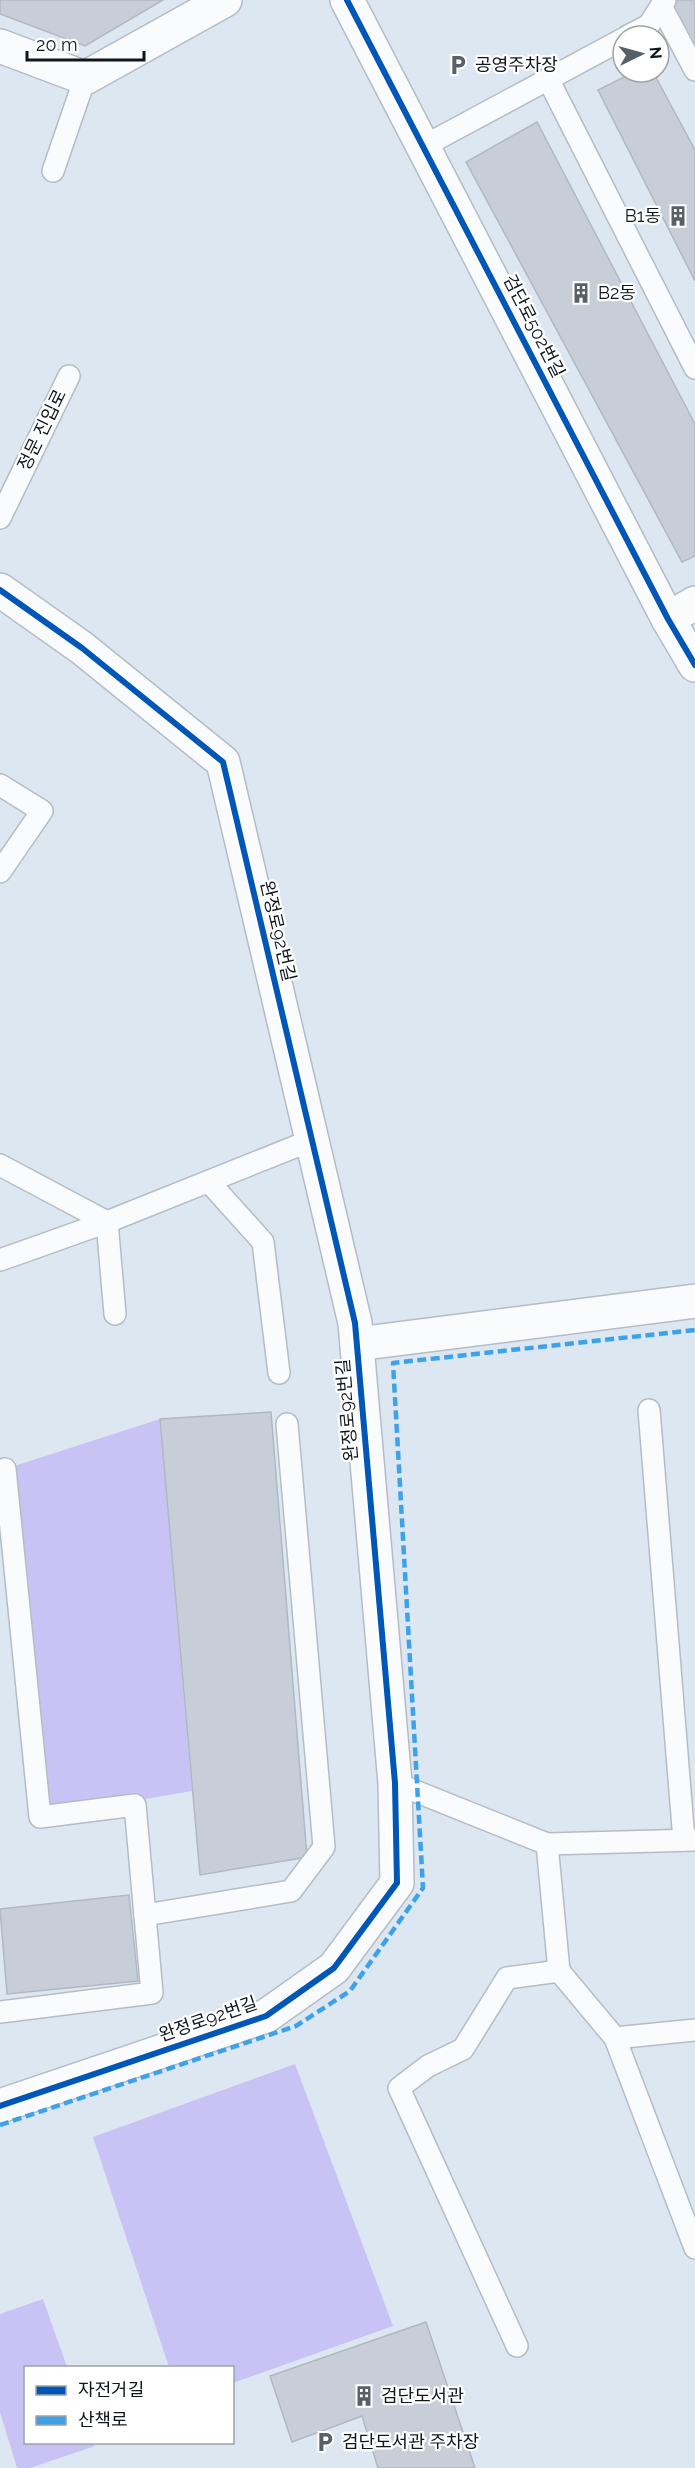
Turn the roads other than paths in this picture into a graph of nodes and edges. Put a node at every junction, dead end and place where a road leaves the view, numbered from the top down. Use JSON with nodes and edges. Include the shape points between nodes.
{"nodes":[{"id":1,"x":225,"y":0,"type":"edge"},
{"id":2,"x":347,"y":0,"type":"edge"},
{"id":3,"x":663,"y":3,"type":"edge"},
{"id":4,"x":650,"y":24,"type":"edge"},
{"id":5,"x":611,"y":45,"type":"edge"},
{"id":6,"x":0,"y":46,"type":"edge"},
{"id":7,"x":695,"y":70,"type":"edge"},
{"id":8,"x":85,"y":78,"type":"junction"},
{"id":9,"x":548,"y":79,"type":"junction"},
{"id":10,"x":424,"y":146,"type":"junction"},
{"id":11,"x":53,"y":171,"type":"dead end"},
{"id":12,"x":695,"y":368,"type":"edge"},
{"id":13,"x":69,"y":376,"type":"dead end"},
{"id":14,"x":0,"y":518,"type":"edge"},
{"id":15,"x":0,"y":590,"type":"edge"},
{"id":16,"x":681,"y":611,"type":"edge"},
{"id":17,"x":695,"y":665,"type":"edge"},
{"id":18,"x":0,"y":785,"type":"edge"},
{"id":19,"x":0,"y":872,"type":"edge"},
{"id":20,"x":312,"y":1140,"type":"junction"},
{"id":21,"x":0,"y":1165,"type":"edge"},
{"id":22,"x":209,"y":1182,"type":"junction"},
{"id":23,"x":107,"y":1222,"type":"junction"},
{"id":24,"x":0,"y":1260,"type":"edge"},
{"id":25,"x":695,"y":1301,"type":"edge"},
{"id":26,"x":115,"y":1314,"type":"dead end"},
{"id":27,"x":357,"y":1344,"type":"junction"},
{"id":28,"x":279,"y":1373,"type":"dead end"},
{"id":29,"x":649,"y":1410,"type":"dead end"},
{"id":30,"x":287,"y":1424,"type":"dead end"},
{"id":31,"x":5,"y":1468,"type":"dead end"},
{"id":32,"x":395,"y":1783,"type":"junction"},
{"id":33,"x":690,"y":1840,"type":"edge"},
{"id":34,"x":548,"y":1844,"type":"junction"},
{"id":35,"x":145,"y":1915,"type":"junction"},
{"id":36,"x":559,"y":1971,"type":"junction"},
{"id":37,"x":0,"y":2012,"type":"edge"},
{"id":38,"x":695,"y":2030,"type":"edge"},
{"id":39,"x":615,"y":2038,"type":"junction"},
{"id":40,"x":0,"y":2106,"type":"edge"},
{"id":41,"x":695,"y":2248,"type":"edge"},
{"id":42,"x":517,"y":2346,"type":"dead end"}],
"edges":[{"from":1,"to":8,"type":"street"},
{"from":2,"to":10,"type":"street","name":"검단로502번길"},
{"from":3,"to":4,"type":"lane"},
{"from":3,"to":7,"type":"lane"},
{"from":5,"to":9,"type":"lane"},
{"from":6,"to":8,"type":"street"},
{"from":8,"to":11,"type":"lane"},
{"from":9,"to":10,"type":"lane"},
{"from":9,"to":12,"type":"lane"},
{"from":10,"to":16,"type":"street","name":"검단로502번길"},
{"from":13,"to":14,"type":"lane","name":"정문 진입로"},
{"from":15,"to":20,"type":"street","name":"완정로92번길","via":[[82,648],[223,762]]},
{"from":16,"to":17,"type":"street","name":"검단로502번길"},
{"from":18,"to":19,"type":"lane","via":[[42,811]]},
{"from":20,"to":22,"type":"lane"},
{"from":20,"to":27,"type":"street","name":"완정로92번길"},
{"from":21,"to":23,"type":"lane"},
{"from":22,"to":23,"type":"lane"},
{"from":22,"to":28,"type":"lane","via":[[263,1242]]},
{"from":23,"to":24,"type":"lane"},
{"from":23,"to":26,"type":"lane"},
{"from":25,"to":27,"type":"street"},
{"from":27,"to":32,"type":"street","name":"완정로92번길"},
{"from":29,"to":33,"type":"lane"},
{"from":30,"to":35,"type":"lane","via":[[324,1847],[291,1891]]},
{"from":31,"to":35,"type":"lane","via":[[40,1817],[135,1805]]},
{"from":32,"to":34,"type":"lane"},
{"from":32,"to":40,"type":"street","name":"완정로92번길","via":[[397,1883],[334,1968],[266,2016]]},
{"from":33,"to":34,"type":"lane"},
{"from":34,"to":36,"type":"lane"},
{"from":35,"to":37,"type":"lane","via":[[152,1993]]},
{"from":36,"to":39,"type":"lane"},
{"from":36,"to":42,"type":"lane","via":[[507,1978],[463,2049],[428,2066],[399,2088]]},
{"from":38,"to":39,"type":"lane"},
{"from":39,"to":41,"type":"lane"}]}
